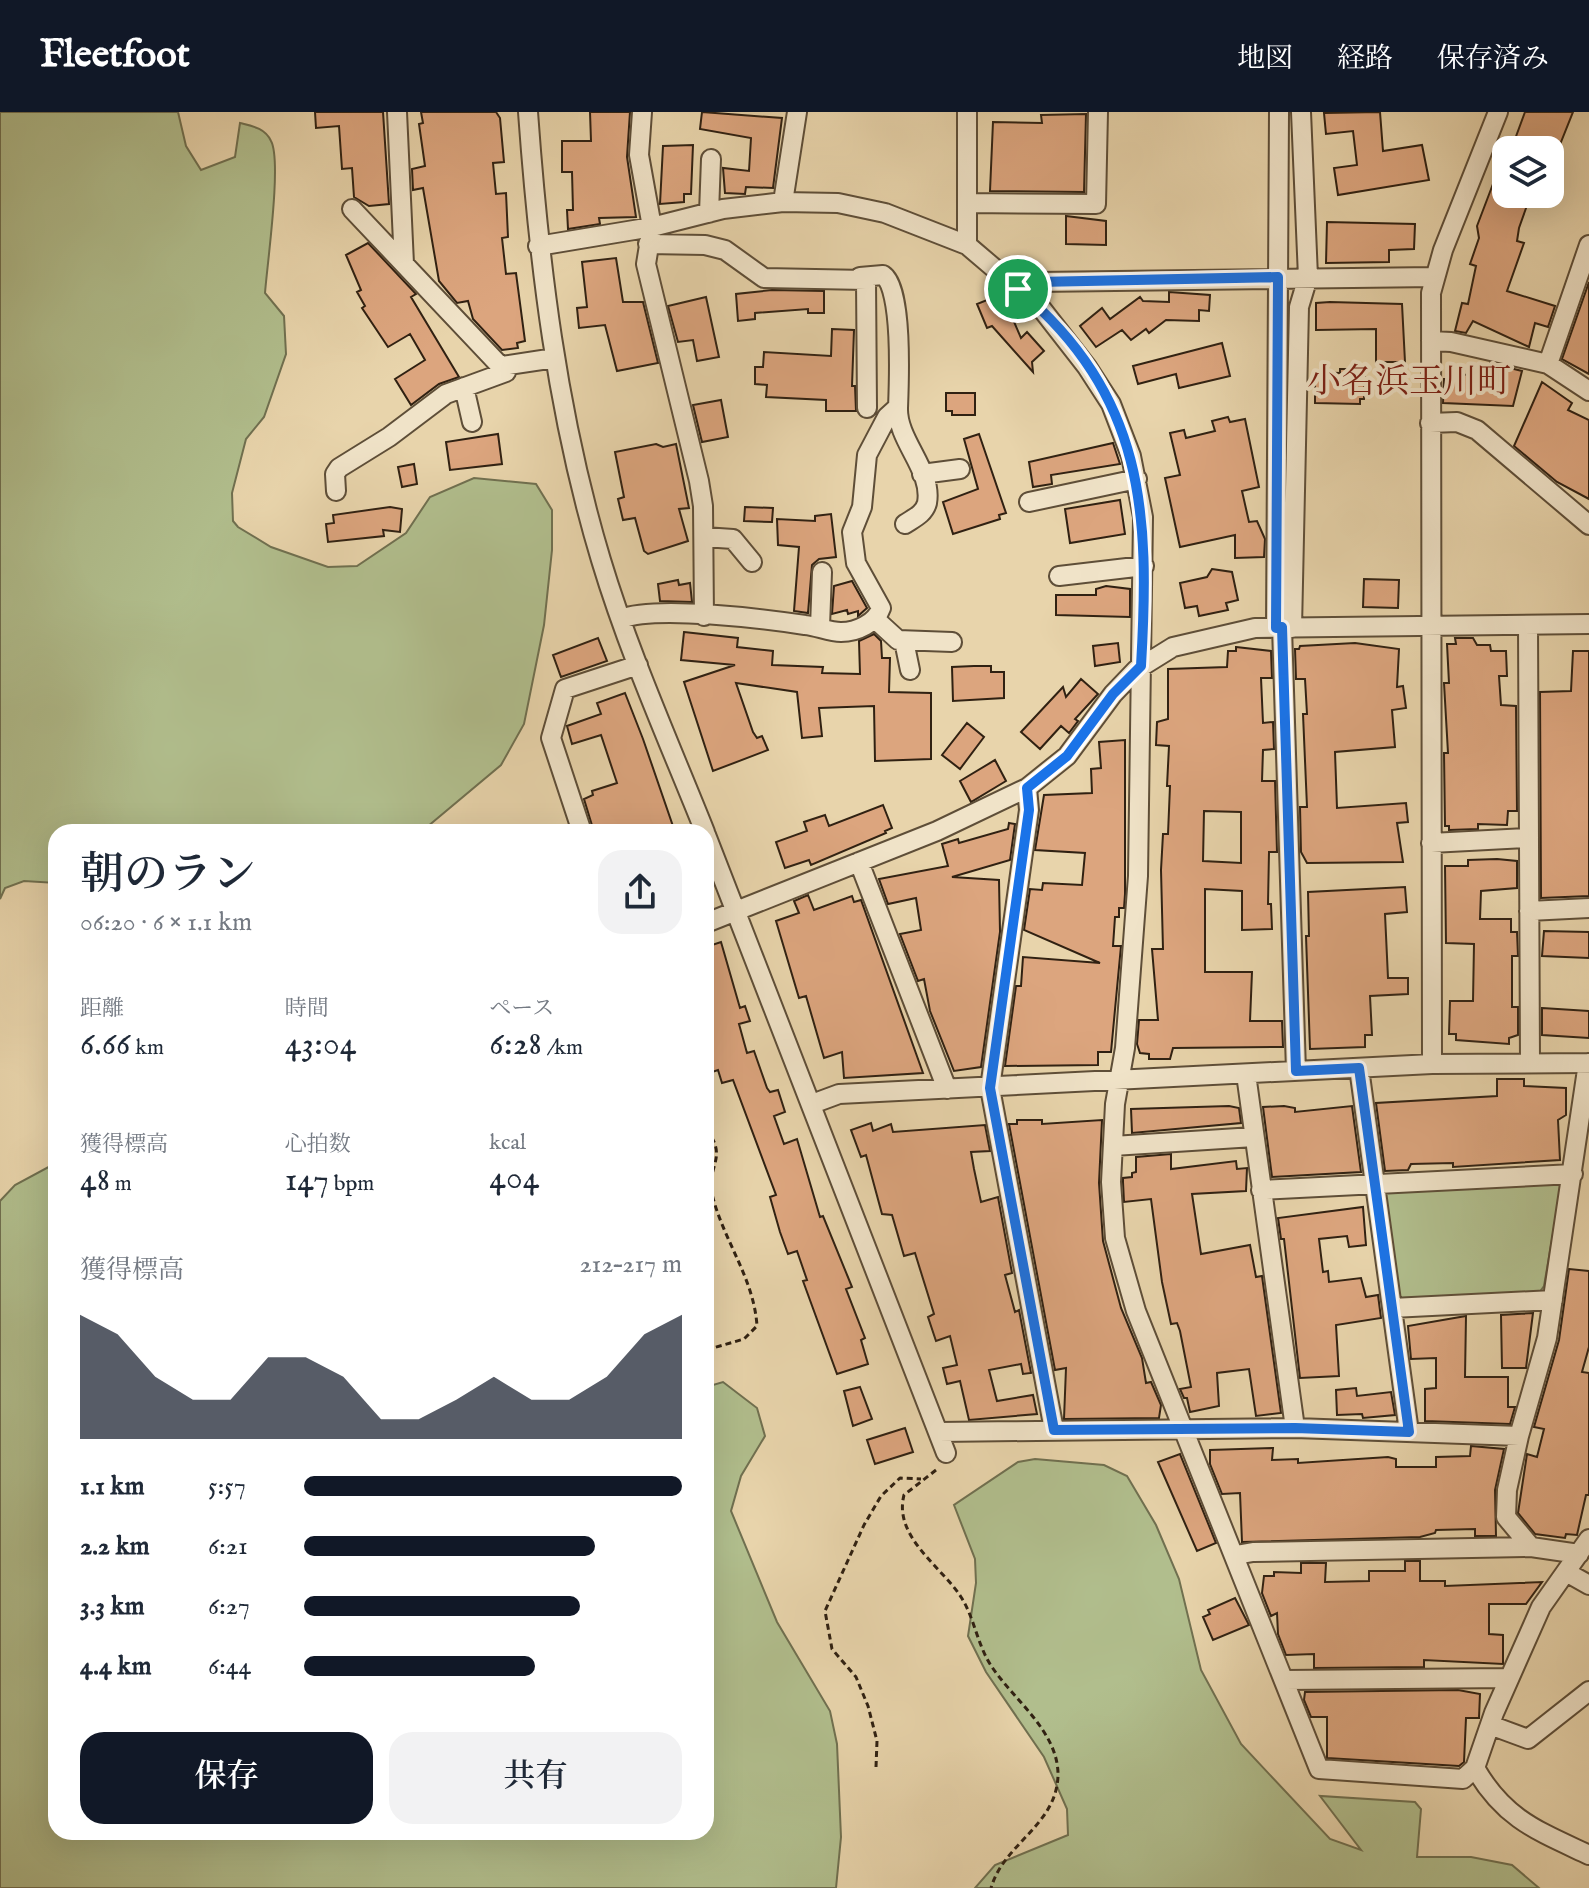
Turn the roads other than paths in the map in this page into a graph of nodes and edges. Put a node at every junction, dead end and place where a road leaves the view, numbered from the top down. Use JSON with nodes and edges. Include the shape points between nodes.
{"nodes":[{"id":1,"x":397,"y":112,"type":"edge"},
{"id":2,"x":528,"y":112,"type":"edge"},
{"id":3,"x":642,"y":112,"type":"edge"},
{"id":4,"x":797,"y":112,"type":"edge"},
{"id":5,"x":967,"y":112,"type":"edge"},
{"id":6,"x":1098,"y":112,"type":"edge"},
{"id":7,"x":1279,"y":112,"type":"edge"},
{"id":8,"x":1301,"y":112,"type":"edge"},
{"id":9,"x":1498,"y":112,"type":"edge"},
{"id":10,"x":711,"y":159,"type":"dead end"},
{"id":11,"x":783,"y":202,"type":"junction"},
{"id":12,"x":967,"y":203,"type":"junction"},
{"id":13,"x":352,"y":209,"type":"dead end"},
{"id":14,"x":709,"y":213,"type":"junction"},
{"id":15,"x":650,"y":235,"type":"junction"},
{"id":16,"x":967,"y":245,"type":"junction"},
{"id":17,"x":1589,"y":245,"type":"edge"},
{"id":18,"x":538,"y":246,"type":"junction"},
{"id":19,"x":404,"y":264,"type":"junction"},
{"id":20,"x":860,"y":277,"type":"junction"},
{"id":21,"x":1278,"y":277,"type":"junction"},
{"id":22,"x":1308,"y":277,"type":"junction"},
{"id":23,"x":1435,"y":277,"type":"junction"},
{"id":24,"x":1018,"y":289,"type":"junction"},
{"id":25,"x":1431,"y":341,"type":"junction"},
{"id":26,"x":555,"y":358,"type":"junction"},
{"id":27,"x":1548,"y":364,"type":"junction"},
{"id":28,"x":502,"y":366,"type":"junction"},
{"id":29,"x":464,"y":387,"type":"junction"},
{"id":30,"x":1589,"y":391,"type":"edge"},
{"id":31,"x":898,"y":407,"type":"junction"},
{"id":32,"x":867,"y":408,"type":"dead end"},
{"id":33,"x":472,"y":422,"type":"dead end"},
{"id":34,"x":1430,"y":423,"type":"junction"},
{"id":35,"x":960,"y":469,"type":"dead end"},
{"id":36,"x":922,"y":474,"type":"junction"},
{"id":37,"x":1137,"y":479,"type":"junction"},
{"id":38,"x":336,"y":491,"type":"dead end"},
{"id":39,"x":1029,"y":502,"type":"dead end"},
{"id":40,"x":905,"y":524,"type":"dead end"},
{"id":41,"x":1589,"y":525,"type":"edge"},
{"id":42,"x":704,"y":537,"type":"junction"},
{"id":43,"x":752,"y":562,"type":"dead end"},
{"id":44,"x":1144,"y":566,"type":"junction"},
{"id":45,"x":822,"y":572,"type":"dead end"},
{"id":46,"x":1059,"y":576,"type":"dead end"},
{"id":47,"x":704,"y":616,"type":"junction"},
{"id":48,"x":621,"y":619,"type":"junction"},
{"id":49,"x":875,"y":619,"type":"junction"},
{"id":50,"x":1589,"y":624,"type":"edge"},
{"id":51,"x":1528,"y":625,"type":"junction"},
{"id":52,"x":1430,"y":626,"type":"junction"},
{"id":53,"x":820,"y":627,"type":"junction"},
{"id":54,"x":1283,"y":628,"type":"junction"},
{"id":55,"x":904,"y":641,"type":"junction"},
{"id":56,"x":952,"y":642,"type":"dead end"},
{"id":57,"x":638,"y":665,"type":"junction"},
{"id":58,"x":1141,"y":666,"type":"junction"},
{"id":59,"x":910,"y":670,"type":"dead end"},
{"id":60,"x":1027,"y":788,"type":"junction"},
{"id":61,"x":579,"y":824,"type":"edge"},
{"id":62,"x":701,"y":824,"type":"edge"},
{"id":63,"x":1528,"y":838,"type":"junction"},
{"id":64,"x":1431,"y":843,"type":"junction"},
{"id":65,"x":714,"y":856,"type":"edge"},
{"id":66,"x":859,"y":862,"type":"junction"},
{"id":67,"x":1589,"y":908,"type":"edge"},
{"id":68,"x":1529,"y":911,"type":"junction"},
{"id":69,"x":737,"y":912,"type":"junction"},
{"id":70,"x":714,"y":920,"type":"edge"},
{"id":71,"x":1530,"y":1062,"type":"junction"},
{"id":72,"x":1589,"y":1063,"type":"edge"},
{"id":73,"x":1432,"y":1064,"type":"junction"},
{"id":74,"x":1359,"y":1068,"type":"junction"},
{"id":75,"x":1296,"y":1071,"type":"junction"},
{"id":76,"x":1246,"y":1074,"type":"junction"},
{"id":77,"x":1120,"y":1080,"type":"junction"},
{"id":78,"x":990,"y":1088,"type":"junction"},
{"id":79,"x":947,"y":1089,"type":"junction"},
{"id":80,"x":812,"y":1104,"type":"junction"},
{"id":81,"x":1254,"y":1137,"type":"junction"},
{"id":82,"x":1113,"y":1146,"type":"junction"},
{"id":83,"x":1573,"y":1174,"type":"junction"},
{"id":84,"x":1374,"y":1185,"type":"junction"},
{"id":85,"x":1261,"y":1190,"type":"junction"},
{"id":86,"x":1553,"y":1300,"type":"junction"},
{"id":87,"x":1392,"y":1308,"type":"junction"},
{"id":88,"x":1295,"y":1428,"type":"junction"},
{"id":89,"x":1184,"y":1429,"type":"junction"},
{"id":90,"x":1054,"y":1430,"type":"junction"},
{"id":91,"x":939,"y":1432,"type":"junction"},
{"id":92,"x":1409,"y":1432,"type":"junction"},
{"id":93,"x":1519,"y":1436,"type":"junction"},
{"id":94,"x":946,"y":1453,"type":"road end"},
{"id":95,"x":1584,"y":1546,"type":"edge"},
{"id":96,"x":1531,"y":1547,"type":"junction"},
{"id":97,"x":1236,"y":1555,"type":"junction"},
{"id":98,"x":1566,"y":1572,"type":"junction"},
{"id":99,"x":1589,"y":1585,"type":"edge"},
{"id":100,"x":1509,"y":1678,"type":"junction"},
{"id":101,"x":1285,"y":1680,"type":"junction"},
{"id":102,"x":1589,"y":1691,"type":"edge"},
{"id":103,"x":1490,"y":1725,"type":"junction"},
{"id":104,"x":1475,"y":1768,"type":"junction"},
{"id":105,"x":1589,"y":1855,"type":"edge"}],
"edges":[{"from":1,"to":19,"type":"street"},
{"from":2,"to":18,"type":"street"},
{"from":3,"to":15,"type":"street","via":[[639,155]]},
{"from":4,"to":11,"type":"street"},
{"from":5,"to":12,"type":"street"},
{"from":6,"to":12,"type":"street","via":[[1096,204]]},
{"from":7,"to":21,"type":"street"},
{"from":8,"to":22,"type":"street"},
{"from":9,"to":23,"type":"street"},
{"from":10,"to":14,"type":"street"},
{"from":11,"to":14,"type":"street"},
{"from":11,"to":16,"type":"street","via":[[838,203],[885,213]]},
{"from":12,"to":16,"type":"street"},
{"from":13,"to":19,"type":"street"},
{"from":14,"to":15,"type":"street"},
{"from":15,"to":18,"type":"street"},
{"from":15,"to":20,"type":"street","via":[[725,250],[764,278],[813,282]]},
{"from":15,"to":42,"type":"street","via":[[646,264],[699,481]]},
{"from":16,"to":24,"type":"street"},
{"from":17,"to":27,"type":"street"},
{"from":18,"to":26,"type":"street"},
{"from":19,"to":28,"type":"street"},
{"from":20,"to":31,"type":"street","via":[[883,275],[890,283],[901,354]]},
{"from":20,"to":32,"type":"street","via":[[869,285]]},
{"from":21,"to":22,"type":"street"},
{"from":21,"to":24,"type":"street","via":[[1037,282]]},
{"from":21,"to":54,"type":"street"},
{"from":22,"to":23,"type":"street"},
{"from":22,"to":54,"type":"street","via":[[1299,307]]},
{"from":23,"to":25,"type":"street"},
{"from":24,"to":37,"type":"street","via":[[1041,308],[1111,404]]},
{"from":25,"to":27,"type":"street"},
{"from":25,"to":34,"type":"street"},
{"from":26,"to":28,"type":"street"},
{"from":26,"to":48,"type":"street","via":[[572,450]]},
{"from":27,"to":30,"type":"street"},
{"from":28,"to":29,"type":"street","via":[[506,372]]},
{"from":29,"to":33,"type":"street"},
{"from":29,"to":38,"type":"street","via":[[339,468]]},
{"from":31,"to":36,"type":"street","via":[[904,437]]},
{"from":31,"to":49,"type":"street","via":[[867,455],[864,496],[852,532],[856,563],[881,608]]},
{"from":34,"to":41,"type":"street","via":[[1457,422],[1477,430]]},
{"from":34,"to":52,"type":"street"},
{"from":35,"to":36,"type":"street"},
{"from":36,"to":40,"type":"street","via":[[925,508]]},
{"from":37,"to":39,"type":"street"},
{"from":37,"to":44,"type":"street"},
{"from":42,"to":43,"type":"street","via":[[733,539]]},
{"from":42,"to":47,"type":"street"},
{"from":44,"to":46,"type":"street"},
{"from":44,"to":58,"type":"street"},
{"from":45,"to":53,"type":"street"},
{"from":47,"to":48,"type":"street","via":[[633,614]]},
{"from":47,"to":53,"type":"street"},
{"from":48,"to":57,"type":"street"},
{"from":49,"to":53,"type":"street","via":[[842,632]]},
{"from":49,"to":55,"type":"street"},
{"from":50,"to":51,"type":"street"},
{"from":51,"to":52,"type":"street"},
{"from":51,"to":63,"type":"street"},
{"from":52,"to":54,"type":"street"},
{"from":52,"to":64,"type":"street"},
{"from":54,"to":58,"type":"street","via":[[1194,640]]},
{"from":54,"to":75,"type":"street"},
{"from":55,"to":56,"type":"street"},
{"from":55,"to":59,"type":"street"},
{"from":57,"to":61,"type":"street","via":[[565,689],[551,738]]},
{"from":57,"to":62,"type":"street"},
{"from":58,"to":60,"type":"street","via":[[1067,756]]},
{"from":58,"to":77,"type":"street","via":[[1138,876]]},
{"from":60,"to":66,"type":"street","via":[[997,806]]},
{"from":60,"to":78,"type":"street","via":[[1029,810]]},
{"from":63,"to":64,"type":"street"},
{"from":63,"to":68,"type":"street"},
{"from":64,"to":73,"type":"street"},
{"from":65,"to":69,"type":"street"},
{"from":66,"to":69,"type":"street"},
{"from":66,"to":79,"type":"street"},
{"from":67,"to":68,"type":"street"},
{"from":68,"to":71,"type":"street"},
{"from":69,"to":70,"type":"street"},
{"from":69,"to":80,"type":"street"},
{"from":71,"to":72,"type":"street"},
{"from":71,"to":73,"type":"street"},
{"from":72,"to":83,"type":"street"},
{"from":73,"to":74,"type":"street"},
{"from":74,"to":75,"type":"street"},
{"from":74,"to":84,"type":"street"},
{"from":75,"to":76,"type":"street"},
{"from":76,"to":77,"type":"street"},
{"from":76,"to":81,"type":"street"},
{"from":77,"to":78,"type":"street"},
{"from":77,"to":82,"type":"street"},
{"from":78,"to":79,"type":"street"},
{"from":78,"to":90,"type":"street"},
{"from":79,"to":80,"type":"street","via":[[839,1094]]},
{"from":80,"to":91,"type":"street"},
{"from":81,"to":82,"type":"street"},
{"from":81,"to":85,"type":"street"},
{"from":82,"to":89,"type":"street","via":[[1115,1238],[1136,1311]]},
{"from":83,"to":84,"type":"street"},
{"from":83,"to":86,"type":"street"},
{"from":84,"to":85,"type":"street"},
{"from":84,"to":87,"type":"street"},
{"from":85,"to":88,"type":"street"},
{"from":86,"to":87,"type":"street"},
{"from":86,"to":93,"type":"street"},
{"from":87,"to":92,"type":"street"},
{"from":88,"to":89,"type":"street"},
{"from":88,"to":92,"type":"street"},
{"from":89,"to":90,"type":"street"},
{"from":89,"to":97,"type":"street"},
{"from":90,"to":91,"type":"street"},
{"from":91,"to":94,"type":"street"},
{"from":92,"to":93,"type":"street"},
{"from":93,"to":96,"type":"street","via":[[1506,1517]]},
{"from":95,"to":96,"type":"street"},
{"from":95,"to":98,"type":"street"},
{"from":96,"to":97,"type":"street"},
{"from":97,"to":101,"type":"street"},
{"from":98,"to":99,"type":"street"},
{"from":98,"to":100,"type":"street","via":[[1541,1607]]},
{"from":100,"to":101,"type":"street"},
{"from":100,"to":103,"type":"street"},
{"from":101,"to":104,"type":"street","via":[[1319,1769],[1463,1779]]},
{"from":102,"to":103,"type":"street","via":[[1528,1739]]},
{"from":103,"to":104,"type":"street"},
{"from":104,"to":105,"type":"street","via":[[1491,1796],[1511,1814]]}]}
